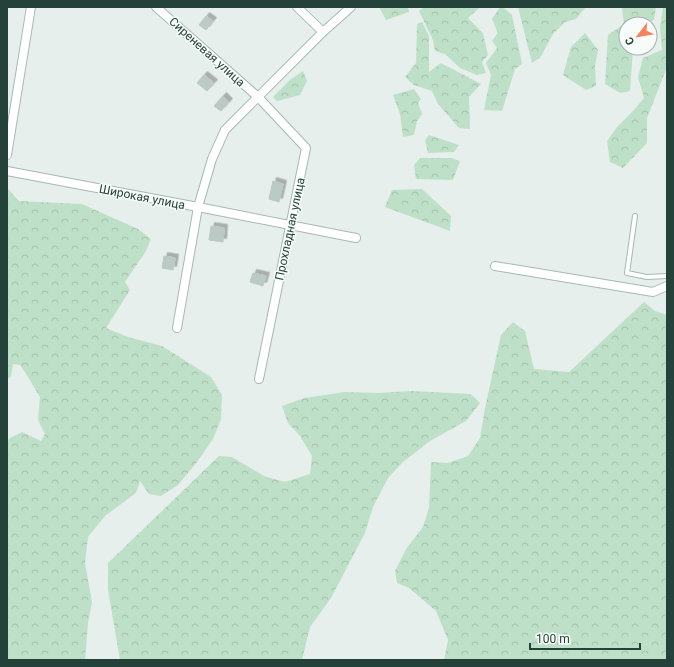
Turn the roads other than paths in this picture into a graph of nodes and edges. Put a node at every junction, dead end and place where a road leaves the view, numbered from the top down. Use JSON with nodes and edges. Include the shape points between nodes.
{"nodes":[{"id":1,"x":31,"y":7,"type":"edge"},
{"id":2,"x":156,"y":7,"type":"edge"},
{"id":3,"x":297,"y":7,"type":"edge"},
{"id":4,"x":351,"y":7,"type":"edge"},
{"id":5,"x":323,"y":32,"type":"junction"},
{"id":6,"x":258,"y":97,"type":"junction"},
{"id":7,"x":7,"y":155,"type":"edge"},
{"id":8,"x":7,"y":171,"type":"edge"},
{"id":9,"x":198,"y":207,"type":"junction"},
{"id":10,"x":635,"y":216,"type":"dead end"},
{"id":11,"x":290,"y":225,"type":"junction"},
{"id":12,"x":356,"y":238,"type":"dead end"},
{"id":13,"x":495,"y":266,"type":"dead end"},
{"id":14,"x":667,"y":276,"type":"edge"},
{"id":15,"x":667,"y":286,"type":"edge"},
{"id":16,"x":177,"y":328,"type":"dead end"},
{"id":17,"x":259,"y":379,"type":"dead end"}],
"edges":[{"from":1,"to":7,"type":"street"},
{"from":2,"to":6,"type":"street","name":"Сиреневая улица"},
{"from":3,"to":5,"type":"street"},
{"from":4,"to":5,"type":"street","name":"Широкая улица"},
{"from":5,"to":6,"type":"street","name":"Широкая улица"},
{"from":6,"to":9,"type":"street","name":"Широкая улица","via":[[225,130],[212,159]]},
{"from":6,"to":11,"type":"street","name":"Прохладная улица","via":[[306,148]]},
{"from":8,"to":9,"type":"street","name":"Широкая улица"},
{"from":9,"to":11,"type":"street"},
{"from":9,"to":16,"type":"street"},
{"from":10,"to":14,"type":"lane","via":[[627,273],[647,277]]},
{"from":11,"to":12,"type":"street"},
{"from":11,"to":17,"type":"street","name":"Прохладная улица"},
{"from":13,"to":15,"type":"street","via":[[653,292]]}]}
